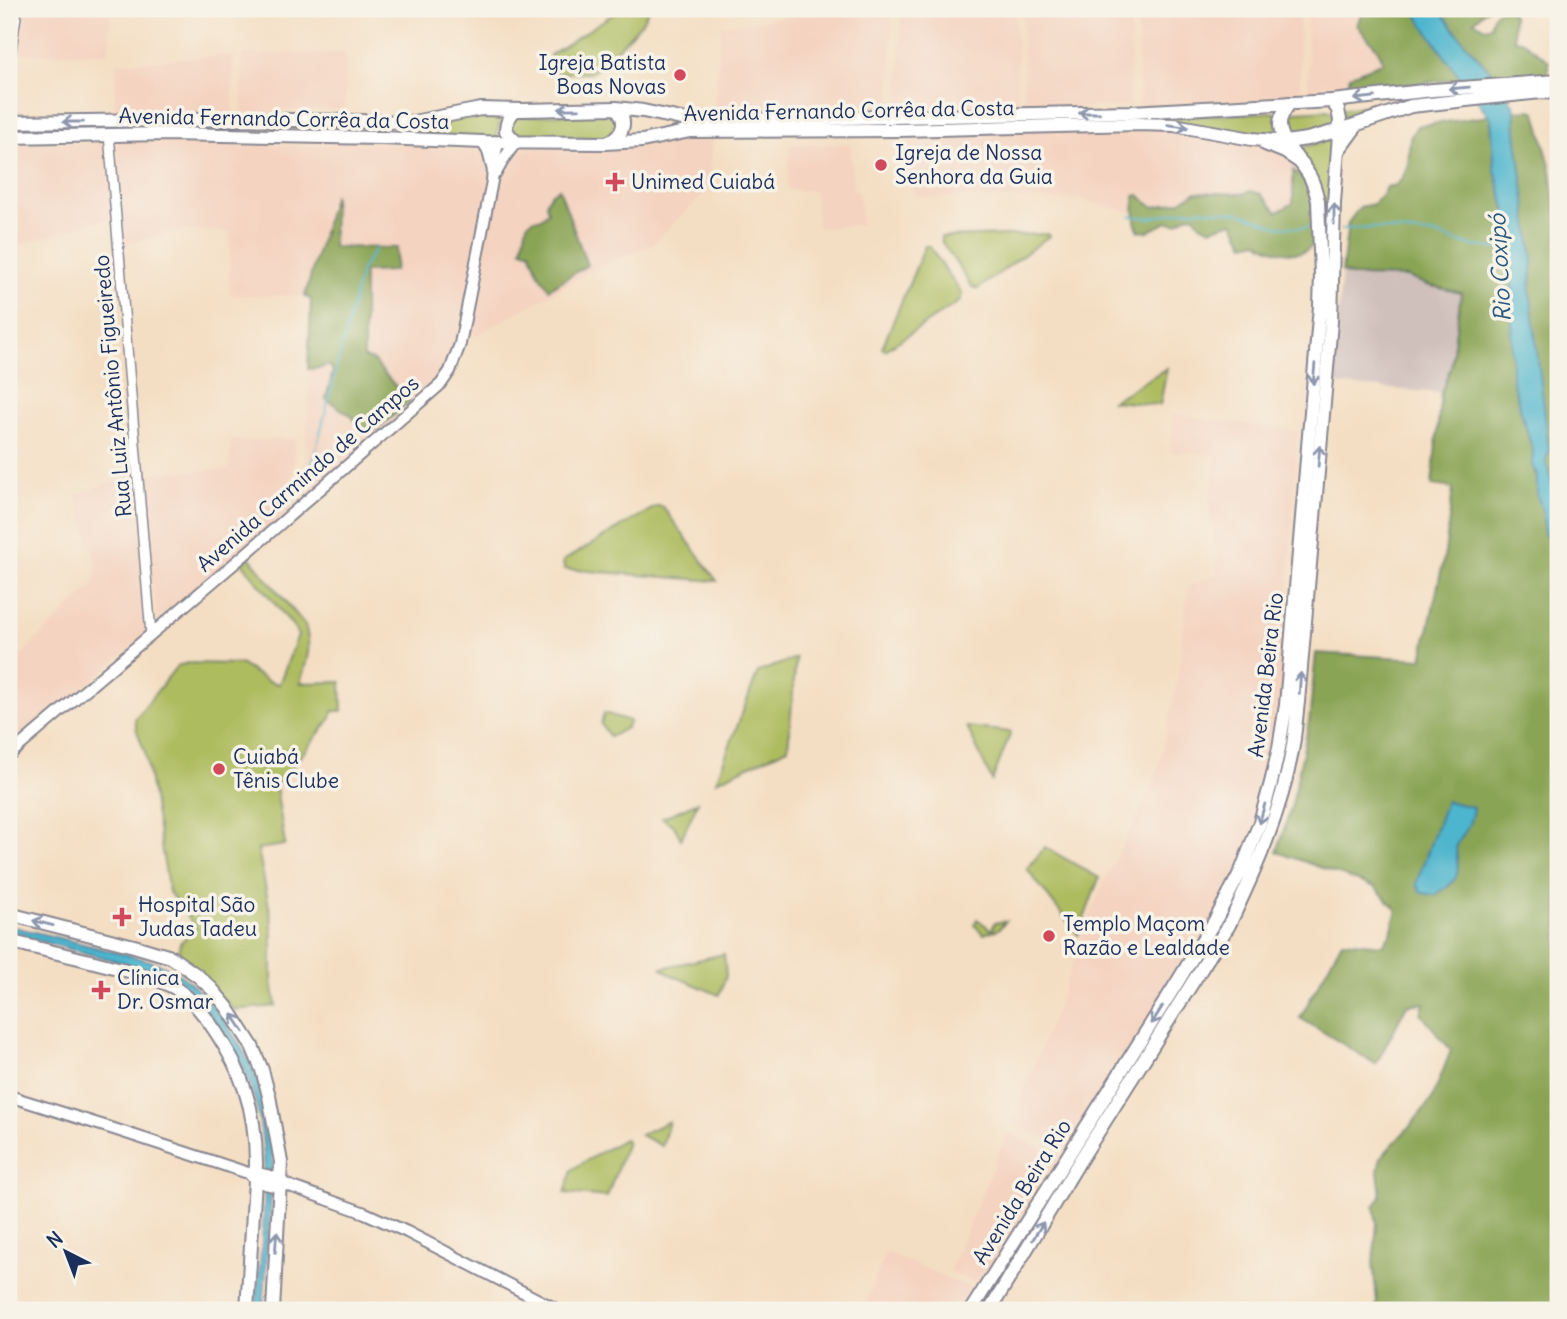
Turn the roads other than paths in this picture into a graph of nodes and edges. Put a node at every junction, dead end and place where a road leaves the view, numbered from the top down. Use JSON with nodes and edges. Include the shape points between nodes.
{"nodes":[{"id":1,"x":17,"y":9,"type":"edge"},
{"id":2,"x":9,"y":63,"type":"edge"},
{"id":3,"x":1558,"y":81,"type":"edge"},
{"id":4,"x":1538,"y":87,"type":"junction"},
{"id":5,"x":1558,"y":93,"type":"edge"},
{"id":6,"x":1434,"y":96,"type":"junction"},
{"id":7,"x":1332,"y":101,"type":"junction"},
{"id":8,"x":1289,"y":103,"type":"junction"},
{"id":9,"x":616,"y":108,"type":"junction"},
{"id":10,"x":515,"y":110,"type":"junction"},
{"id":11,"x":9,"y":122,"type":"edge"},
{"id":12,"x":506,"y":124,"type":"junction"},
{"id":13,"x":1357,"y":125,"type":"junction"},
{"id":14,"x":1340,"y":130,"type":"junction"},
{"id":15,"x":109,"y":134,"type":"junction"},
{"id":16,"x":9,"y":137,"type":"edge"},
{"id":17,"x":1252,"y":138,"type":"junction"},
{"id":18,"x":484,"y":142,"type":"junction"},
{"id":19,"x":498,"y":142,"type":"junction"},
{"id":20,"x":516,"y":142,"type":"junction"},
{"id":21,"x":1286,"y":142,"type":"junction"},
{"id":22,"x":605,"y":143,"type":"junction"},
{"id":23,"x":1338,"y":151,"type":"junction"},
{"id":24,"x":1303,"y":164,"type":"junction"},
{"id":25,"x":493,"y":167,"type":"junction"},
{"id":26,"x":492,"y":181,"type":"junction"},
{"id":27,"x":1320,"y":238,"type":"junction"},
{"id":28,"x":1333,"y":276,"type":"junction"},
{"id":29,"x":1307,"y":524,"type":"junction"},
{"id":30,"x":151,"y":634,"type":"junction"},
{"id":31,"x":9,"y":755,"type":"edge"},
{"id":32,"x":9,"y":914,"type":"edge"},
{"id":33,"x":9,"y":941,"type":"edge"},
{"id":34,"x":1184,"y":985,"type":"junction"},
{"id":35,"x":9,"y":1096,"type":"edge"},
{"id":36,"x":1070,"y":1152,"type":"junction"},
{"id":37,"x":256,"y":1176,"type":"junction"},
{"id":38,"x":280,"y":1183,"type":"junction"},
{"id":39,"x":1053,"y":1205,"type":"junction"},
{"id":40,"x":1021,"y":1231,"type":"junction"},
{"id":41,"x":1011,"y":1276,"type":"junction"},
{"id":42,"x":247,"y":1310,"type":"edge"},
{"id":43,"x":272,"y":1310,"type":"edge"},
{"id":44,"x":558,"y":1310,"type":"edge"},
{"id":45,"x":971,"y":1310,"type":"edge"},
{"id":46,"x":990,"y":1310,"type":"edge"}],
"edges":[{"from":1,"to":2,"type":"street"},
{"from":3,"to":4,"type":"main road","name":"Avenida Fernando Corrêa da Costa"},
{"from":4,"to":5,"type":"main road","name":"Avenida Fernando Corrêa da Costa"},
{"from":4,"to":6,"type":"main road","name":"Avenida Fernando Corrêa da Costa"},
{"from":6,"to":7,"type":"main road","name":"Avenida Fernando Corrêa da Costa","one_way":true},
{"from":6,"to":13,"type":"main road","name":"Avenida Fernando Corrêa da Costa"},
{"from":7,"to":8,"type":"main road","name":"Avenida Fernando Corrêa da Costa"},
{"from":7,"to":14,"type":"main road"},
{"from":8,"to":9,"type":"main road","name":"Avenida Fernando Corrêa da Costa","one_way":true,"via":[[1132,112],[691,121]]},
{"from":8,"to":21,"type":"main road","via":[[1280,123]]},
{"from":9,"to":10,"type":"main road","name":"Avenida Fernando Corrêa da Costa","one_way":true},
{"from":9,"to":22,"type":"main road","via":[[624,125],[617,138]]},
{"from":10,"to":11,"type":"main road","name":"Avenida Fernando Corrêa da Costa","one_way":true,"via":[[481,109],[412,122]]},
{"from":10,"to":12,"type":"main road"},
{"from":12,"to":19,"type":"main road"},
{"from":12,"to":20,"type":"main road"},
{"from":13,"to":14,"type":"main road","name":"Avenida Fernando Corrêa da Costa"},
{"from":13,"to":23,"type":"main road"},
{"from":14,"to":21,"type":"main road","name":"Avenida Fernando Corrêa da Costa"},
{"from":14,"to":23,"type":"main road","name":"Avenida Beira Rio"},
{"from":15,"to":16,"type":"main road","name":"Avenida Fernando Corrêa da Costa"},
{"from":15,"to":18,"type":"main road","name":"Avenida Fernando Corrêa da Costa"},
{"from":15,"to":30,"type":"street","name":"Rua Luiz Antônio Figueiredo"},
{"from":17,"to":21,"type":"main road","name":"Avenida Fernando Corrêa da Costa"},
{"from":22,"to":17,"type":"main road","name":"Avenida Fernando Corrêa da Costa","one_way":true,"via":[[690,131],[1136,124],[1174,125]]},
{"from":17,"to":24,"type":"main road"},
{"from":18,"to":19,"type":"main road","name":"Avenida Fernando Corrêa da Costa"},
{"from":18,"to":25,"type":"main road"},
{"from":19,"to":20,"type":"main road","name":"Avenida Fernando Corrêa da Costa"},
{"from":19,"to":25,"type":"main road","name":"Avenida Carmindo de Campos"},
{"from":20,"to":22,"type":"main road","name":"Avenida Fernando Corrêa da Costa"},
{"from":20,"to":26,"type":"main road"},
{"from":21,"to":24,"type":"main road","name":"Avenida Beira Rio"},
{"from":28,"to":23,"type":"main road","name":"Avenida Beira Rio","one_way":true},
{"from":24,"to":27,"type":"main road","name":"Avenida Beira Rio","via":[[1318,201]]},
{"from":25,"to":26,"type":"main road","name":"Avenida Carmindo de Campos"},
{"from":26,"to":30,"type":"main road","name":"Avenida Carmindo de Campos","via":[[460,344],[441,384]]},
{"from":27,"to":28,"type":"main road","via":[[1329,241]]},
{"from":27,"to":29,"type":"main road","name":"Avenida Beira Rio","one_way":true},
{"from":29,"to":28,"type":"main road","name":"Avenida Beira Rio","one_way":true},
{"from":29,"to":34,"type":"main road","name":"Avenida Beira Rio","via":[[1298,702],[1283,790],[1269,836],[1229,925]]},
{"from":30,"to":31,"type":"main road","name":"Avenida Carmindo de Campos"},
{"from":38,"to":32,"type":"main road","one_way":true,"via":[[279,1144],[262,1070],[252,1046],[212,989],[171,957]]},
{"from":33,"to":37,"type":"main road","via":[[161,982],[191,1000],[225,1048],[246,1091],[256,1146]]},
{"from":34,"to":36,"type":"main road","name":"Avenida Beira Rio","one_way":true},
{"from":34,"to":39,"type":"main road","name":"Avenida Beira Rio"},
{"from":35,"to":37,"type":"main road"},
{"from":36,"to":39,"type":"main road","via":[[1076,1160]]},
{"from":36,"to":40,"type":"main road","name":"Avenida Beira Rio"},
{"from":37,"to":38,"type":"main road"},
{"from":37,"to":42,"type":"main road"},
{"from":43,"to":38,"type":"main road","one_way":true},
{"from":38,"to":44,"type":"main road","via":[[407,1232]]},
{"from":41,"to":39,"type":"main road","name":"Avenida Beira Rio","one_way":true},
{"from":40,"to":41,"type":"main road","via":[[1005,1270]]},
{"from":40,"to":45,"type":"main road","name":"Avenida Beira Rio"},
{"from":41,"to":46,"type":"main road","name":"Avenida Beira Rio"}]}
